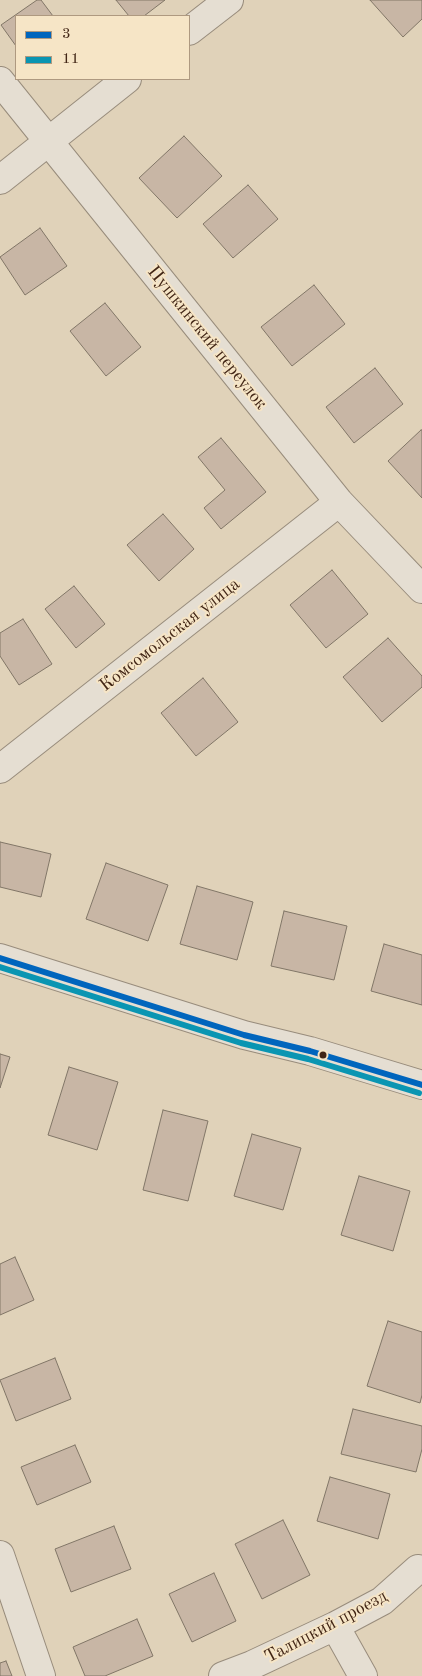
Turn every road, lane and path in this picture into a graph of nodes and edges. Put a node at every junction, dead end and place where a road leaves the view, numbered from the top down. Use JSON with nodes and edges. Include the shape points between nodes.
{"nodes":[{"id":1,"x":229,"y":0,"type":"edge"},
{"id":2,"x":190,"y":30,"type":"edge"},
{"id":3,"x":127,"y":80,"type":"edge"},
{"id":4,"x":0,"y":81,"type":"edge"},
{"id":5,"x":48,"y":141,"type":"junction"},
{"id":6,"x":0,"y":180,"type":"edge"},
{"id":7,"x":339,"y":502,"type":"junction"},
{"id":8,"x":422,"y":589,"type":"edge"},
{"id":9,"x":0,"y":769,"type":"edge"},
{"id":10,"x":0,"y":958,"type":"edge"},
{"id":11,"x":422,"y":1085,"type":"edge"},
{"id":12,"x":0,"y":1555,"type":"edge"},
{"id":13,"x":421,"y":1565,"type":"edge"},
{"id":14,"x":335,"y":1626,"type":"junction"},
{"id":15,"x":41,"y":1676,"type":"edge"},
{"id":16,"x":223,"y":1676,"type":"edge"},
{"id":17,"x":363,"y":1676,"type":"edge"}],
"edges":[{"from":1,"to":2,"type":"street"},
{"from":3,"to":5,"type":"street"},
{"from":4,"to":5,"type":"street","name":"Пушкинский переулок"},
{"from":5,"to":6,"type":"street"},
{"from":5,"to":7,"type":"street","name":"Пушкинский переулок"},
{"from":7,"to":8,"type":"street","name":"Пушкинский переулок"},
{"from":7,"to":9,"type":"street","name":"Комсомольская улица"},
{"from":10,"to":11,"type":"street","via":[[244,1035]]},
{"from":12,"to":15,"type":"street"},
{"from":13,"to":14,"type":"street","name":"Талицкий проезд","via":[[382,1601]]},
{"from":14,"to":16,"type":"street","name":"Талицкий проезд"},
{"from":14,"to":17,"type":"street"}]}
